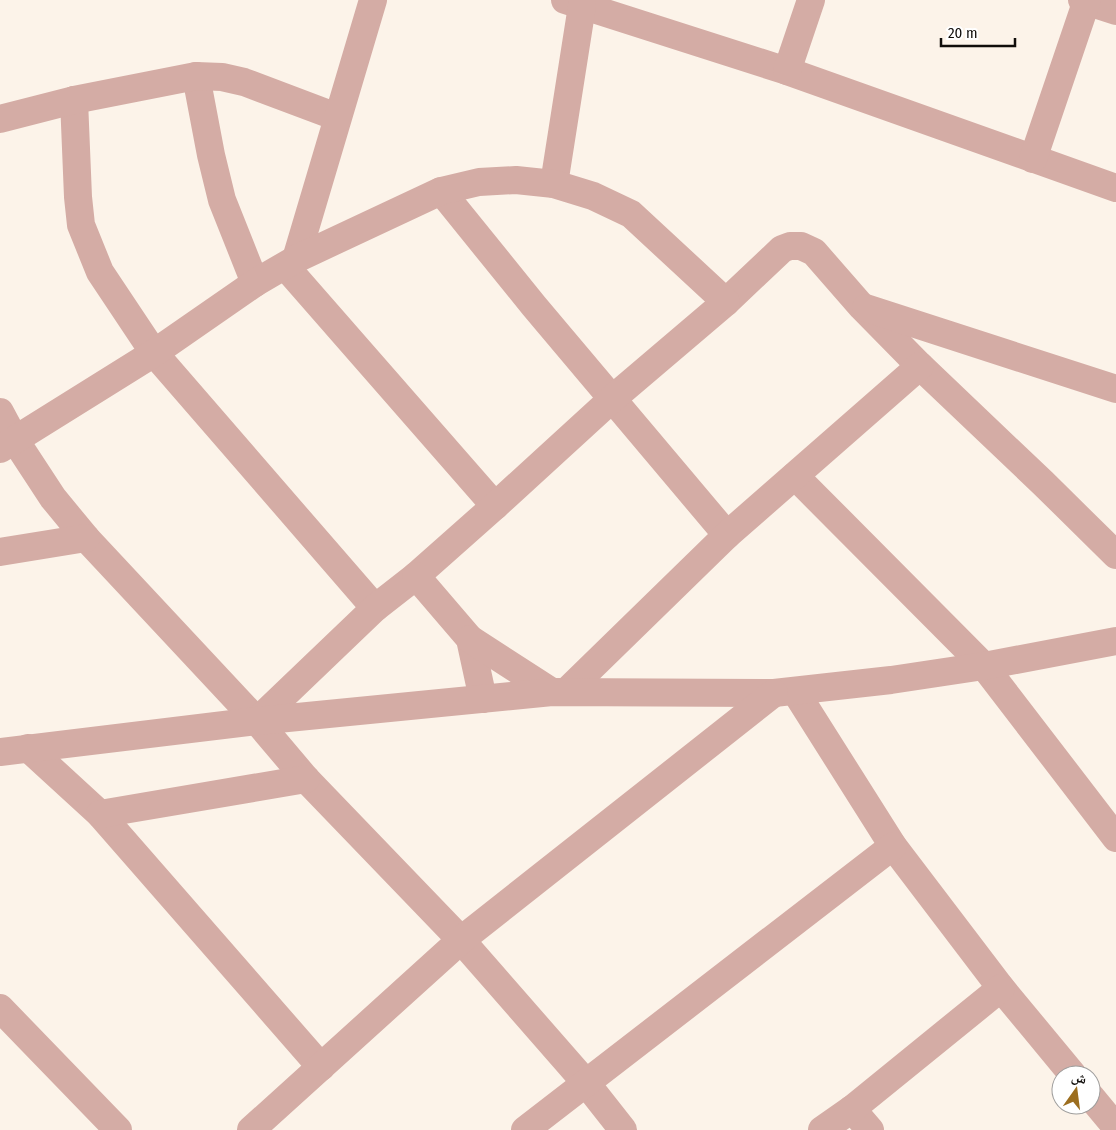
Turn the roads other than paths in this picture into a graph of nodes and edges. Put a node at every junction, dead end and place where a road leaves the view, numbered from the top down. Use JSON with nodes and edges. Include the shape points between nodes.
{"nodes":[{"id":1,"x":373,"y":0,"type":"edge"},
{"id":2,"x":811,"y":0,"type":"edge"},
{"id":3,"x":1085,"y":0,"type":"edge"},
{"id":4,"x":570,"y":2,"type":"edge"},
{"id":5,"x":1116,"y":11,"type":"edge"},
{"id":6,"x":787,"y":71,"type":"junction"},
{"id":7,"x":196,"y":76,"type":"junction"},
{"id":8,"x":74,"y":100,"type":"junction"},
{"id":9,"x":337,"y":117,"type":"junction"},
{"id":10,"x":0,"y":119,"type":"edge"},
{"id":11,"x":1033,"y":159,"type":"junction"},
{"id":12,"x":554,"y":184,"type":"junction"},
{"id":13,"x":1116,"y":188,"type":"edge"},
{"id":14,"x":441,"y":191,"type":"junction"},
{"id":15,"x":291,"y":263,"type":"junction"},
{"id":16,"x":255,"y":283,"type":"junction"},
{"id":17,"x":726,"y":302,"type":"junction"},
{"id":18,"x":862,"y":307,"type":"junction"},
{"id":19,"x":154,"y":353,"type":"junction"},
{"id":20,"x":920,"y":366,"type":"junction"},
{"id":21,"x":1116,"y":389,"type":"edge"},
{"id":22,"x":612,"y":399,"type":"junction"},
{"id":23,"x":0,"y":412,"type":"edge"},
{"id":24,"x":8,"y":444,"type":"edge"},
{"id":25,"x":794,"y":476,"type":"junction"},
{"id":26,"x":495,"y":506,"type":"junction"},
{"id":27,"x":727,"y":535,"type":"junction"},
{"id":28,"x":86,"y":538,"type":"junction"},
{"id":29,"x":0,"y":552,"type":"edge"},
{"id":30,"x":1116,"y":555,"type":"edge"},
{"id":31,"x":416,"y":576,"type":"junction"},
{"id":32,"x":375,"y":608,"type":"junction"},
{"id":33,"x":470,"y":639,"type":"junction"},
{"id":34,"x":1116,"y":641,"type":"edge"},
{"id":35,"x":984,"y":666,"type":"junction"},
{"id":36,"x":559,"y":692,"type":"junction"},
{"id":37,"x":785,"y":692,"type":"junction"},
{"id":38,"x":483,"y":699,"type":"junction"},
{"id":39,"x":257,"y":721,"type":"junction"},
{"id":40,"x":28,"y":748,"type":"junction"},
{"id":41,"x":0,"y":752,"type":"edge"},
{"id":42,"x":306,"y":779,"type":"junction"},
{"id":43,"x":100,"y":814,"type":"junction"},
{"id":44,"x":1116,"y":838,"type":"edge"},
{"id":45,"x":893,"y":846,"type":"junction"},
{"id":46,"x":461,"y":940,"type":"junction"},
{"id":47,"x":1001,"y":988,"type":"junction"},
{"id":48,"x":0,"y":1008,"type":"edge"},
{"id":49,"x":1065,"y":1065,"type":"edge"},
{"id":50,"x":321,"y":1067,"type":"junction"},
{"id":51,"x":586,"y":1084,"type":"junction"},
{"id":52,"x":852,"y":1109,"type":"junction"},
{"id":53,"x":1101,"y":1109,"type":"edge"},
{"id":54,"x":1116,"y":1127,"type":"edge"},
{"id":55,"x":118,"y":1130,"type":"edge"},
{"id":56,"x":251,"y":1130,"type":"edge"},
{"id":57,"x":524,"y":1130,"type":"edge"},
{"id":58,"x":623,"y":1130,"type":"edge"},
{"id":59,"x":822,"y":1130,"type":"edge"},
{"id":60,"x":870,"y":1130,"type":"edge"}],
"edges":[{"from":1,"to":9,"type":"street"},
{"from":2,"to":6,"type":"street"},
{"from":3,"to":5,"type":"street"},
{"from":3,"to":11,"type":"street"},
{"from":4,"to":6,"type":"street"},
{"from":4,"to":12,"type":"street"},
{"from":6,"to":11,"type":"street"},
{"from":7,"to":8,"type":"street"},
{"from":7,"to":9,"type":"street","via":[[244,82]]},
{"from":7,"to":16,"type":"street","via":[[222,200]]},
{"from":8,"to":10,"type":"street"},
{"from":8,"to":19,"type":"street","via":[[81,225],[100,272]]},
{"from":9,"to":15,"type":"street"},
{"from":11,"to":13,"type":"street"},
{"from":12,"to":14,"type":"street","via":[[516,180],[479,182]]},
{"from":12,"to":17,"type":"street","via":[[593,196],[631,214]]},
{"from":14,"to":15,"type":"street"},
{"from":14,"to":22,"type":"street"},
{"from":15,"to":16,"type":"street"},
{"from":15,"to":26,"type":"street"},
{"from":16,"to":19,"type":"street"},
{"from":17,"to":18,"type":"street","via":[[782,249],[801,246],[814,252]]},
{"from":17,"to":22,"type":"street"},
{"from":18,"to":20,"type":"street"},
{"from":18,"to":21,"type":"street"},
{"from":19,"to":24,"type":"street"},
{"from":19,"to":32,"type":"street"},
{"from":20,"to":25,"type":"street"},
{"from":20,"to":30,"type":"street"},
{"from":22,"to":26,"type":"street"},
{"from":22,"to":27,"type":"street"},
{"from":23,"to":24,"type":"street"},
{"from":24,"to":28,"type":"street"},
{"from":25,"to":27,"type":"street"},
{"from":25,"to":35,"type":"street"},
{"from":26,"to":31,"type":"street"},
{"from":27,"to":36,"type":"street"},
{"from":28,"to":29,"type":"street"},
{"from":28,"to":39,"type":"street"},
{"from":31,"to":32,"type":"street"},
{"from":31,"to":33,"type":"street"},
{"from":32,"to":39,"type":"street"},
{"from":33,"to":36,"type":"street"},
{"from":33,"to":38,"type":"street"},
{"from":34,"to":35,"type":"street"},
{"from":35,"to":37,"type":"street"},
{"from":35,"to":44,"type":"street"},
{"from":36,"to":37,"type":"street"},
{"from":36,"to":38,"type":"street"},
{"from":37,"to":45,"type":"street"},
{"from":37,"to":46,"type":"street"},
{"from":38,"to":39,"type":"street"},
{"from":39,"to":40,"type":"street"},
{"from":39,"to":42,"type":"street"},
{"from":40,"to":41,"type":"street"},
{"from":40,"to":43,"type":"street"},
{"from":42,"to":43,"type":"street"},
{"from":42,"to":46,"type":"street"},
{"from":43,"to":50,"type":"street"},
{"from":45,"to":47,"type":"street"},
{"from":45,"to":51,"type":"street"},
{"from":46,"to":50,"type":"street"},
{"from":46,"to":51,"type":"street"},
{"from":47,"to":49,"type":"street"},
{"from":47,"to":52,"type":"street"},
{"from":48,"to":55,"type":"street"},
{"from":50,"to":56,"type":"street"},
{"from":51,"to":57,"type":"street"},
{"from":51,"to":58,"type":"street"},
{"from":52,"to":59,"type":"street"},
{"from":52,"to":60,"type":"street"},
{"from":53,"to":54,"type":"street"}]}
